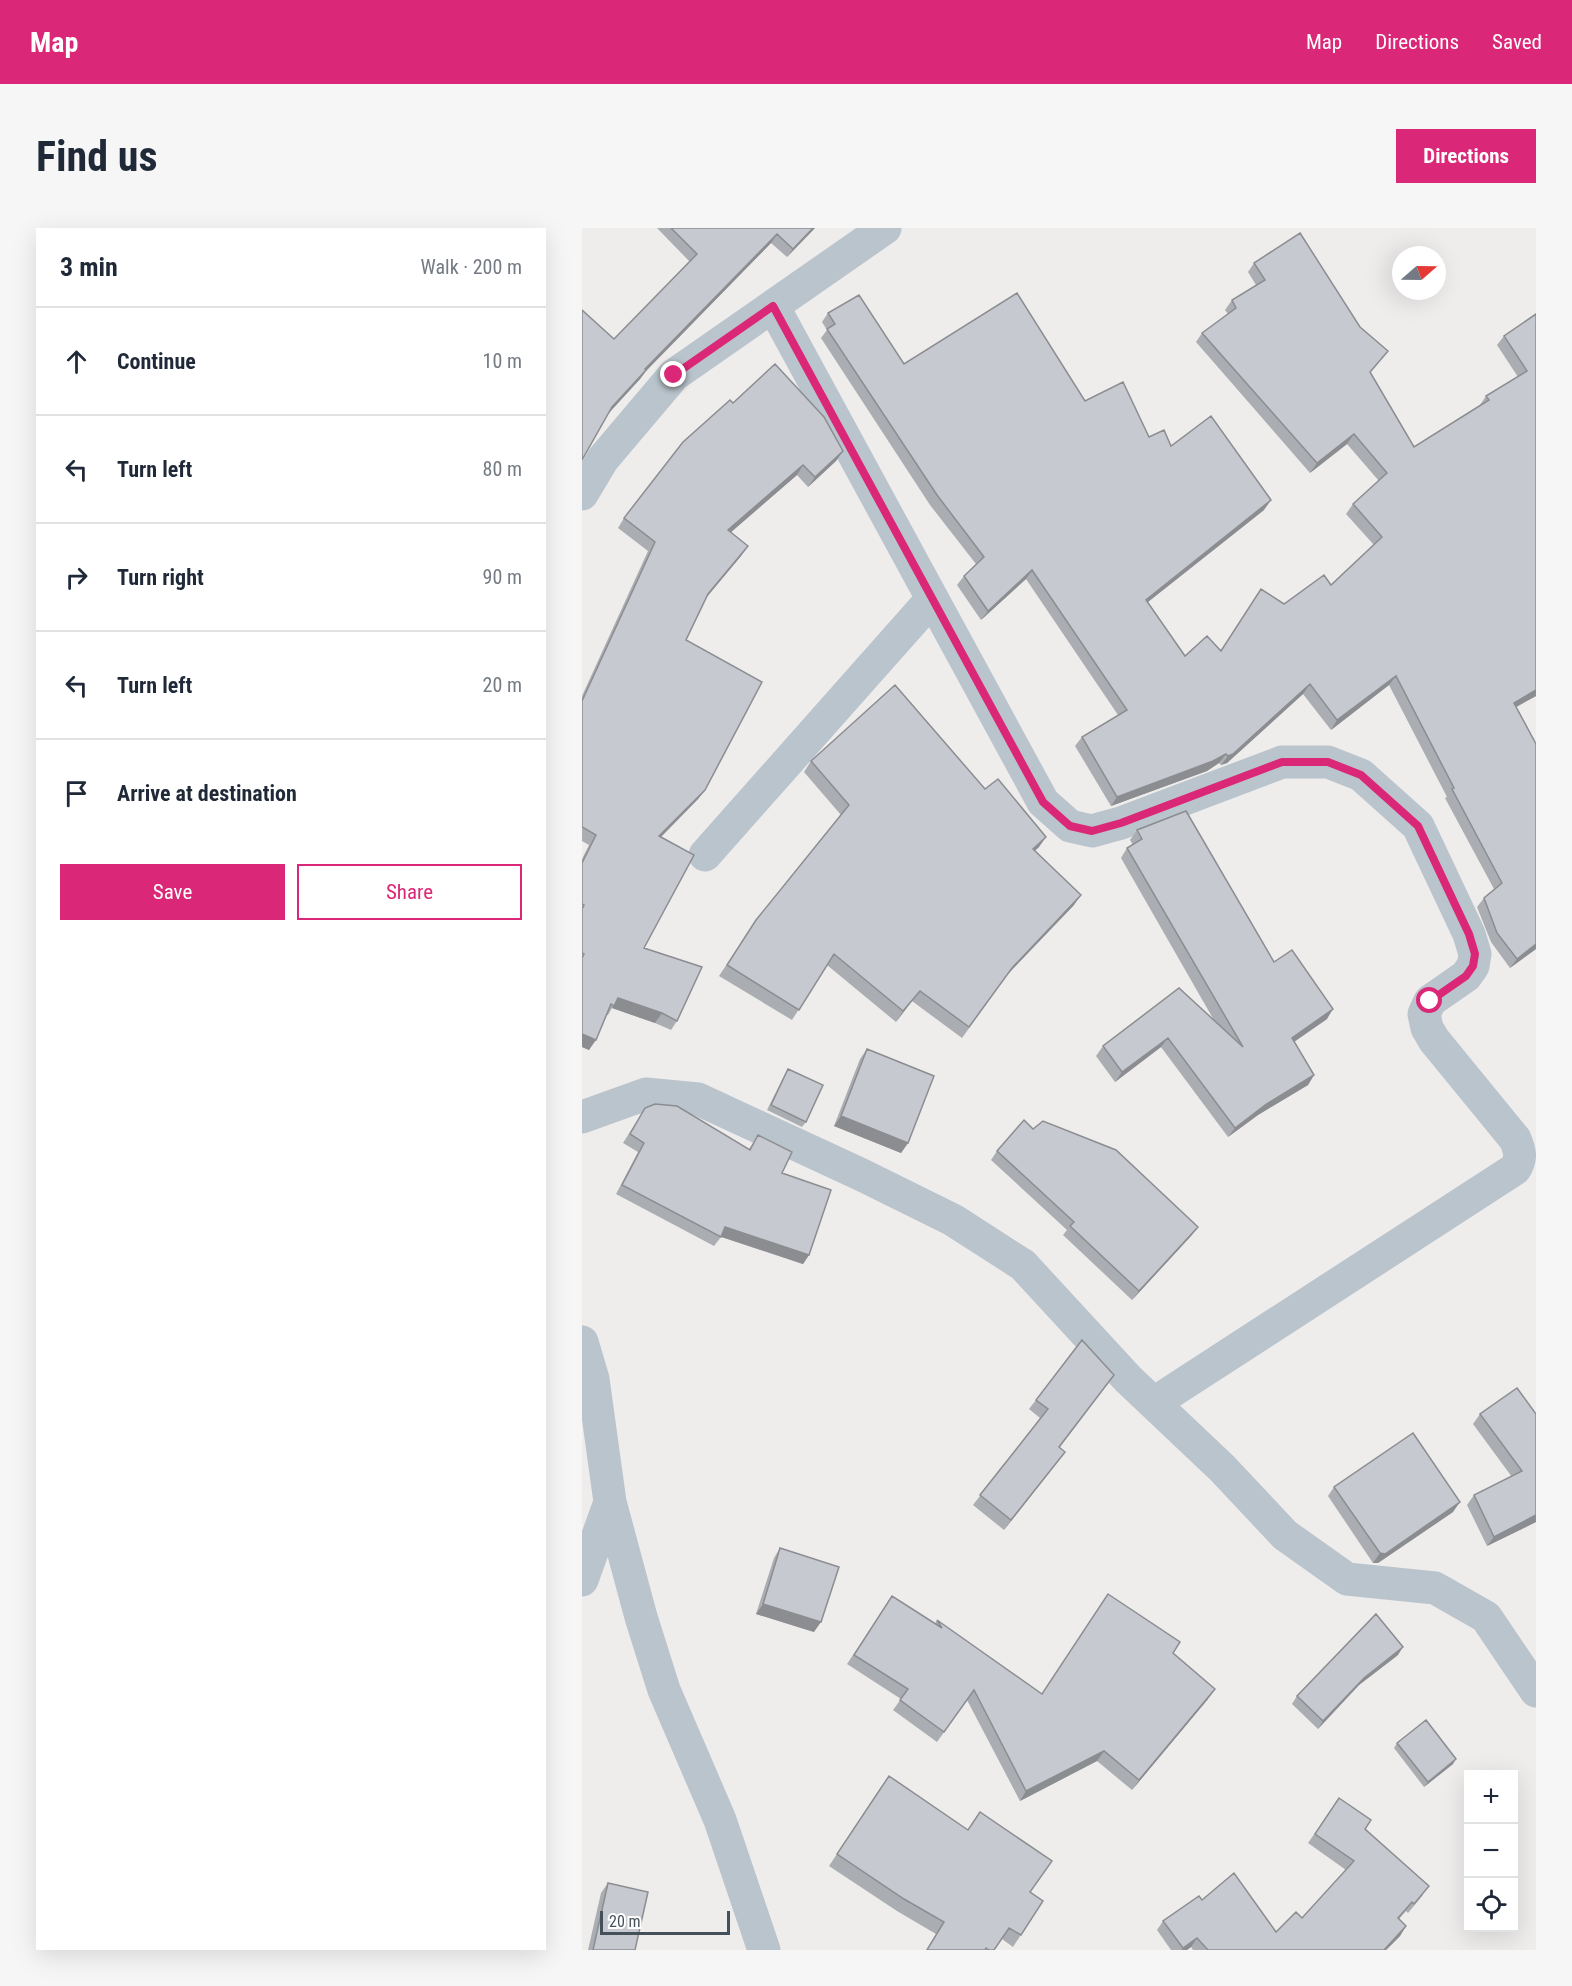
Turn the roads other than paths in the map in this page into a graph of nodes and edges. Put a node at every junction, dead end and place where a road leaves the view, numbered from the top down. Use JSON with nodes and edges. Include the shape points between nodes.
{"nodes":[{"id":1,"x":885,"y":228,"type":"edge"},
{"id":2,"x":773,"y":306,"type":"junction"},
{"id":3,"x":582,"y":494,"type":"edge"},
{"id":4,"x":932,"y":599,"type":"junction"},
{"id":5,"x":705,"y":855,"type":"dead end"},
{"id":6,"x":582,"y":1117,"type":"edge"},
{"id":7,"x":582,"y":1342,"type":"edge"},
{"id":8,"x":1154,"y":1403,"type":"junction"},
{"id":9,"x":610,"y":1502,"type":"junction"},
{"id":10,"x":582,"y":1580,"type":"edge"},
{"id":11,"x":1536,"y":1691,"type":"edge"},
{"id":12,"x":764,"y":1950,"type":"edge"}],
"edges":[{"from":1,"to":2,"type":"street"},
{"from":2,"to":3,"type":"street","via":[[674,375],[603,459]]},
{"from":2,"to":4,"type":"street"},
{"from":4,"to":5,"type":"street"},
{"from":4,"to":8,"type":"street","via":[[1043,802],[1070,826],[1092,831],[1121,823],[1282,762],[1328,762],[1361,775],[1418,826],[1475,954],[1466,976],[1430,1001],[1424,1014],[1434,1040],[1515,1139],[1520,1150],[1515,1169]]},
{"from":6,"to":8,"type":"street","via":[[646,1094],[698,1099],[942,1215],[1023,1265]]},
{"from":7,"to":9,"type":"street","via":[[593,1379]]},
{"from":8,"to":11,"type":"street","via":[[1286,1535],[1347,1579],[1435,1588],[1486,1617]]},
{"from":9,"to":10,"type":"street"},
{"from":9,"to":12,"type":"street","via":[[664,1690],[720,1820]]}]}
